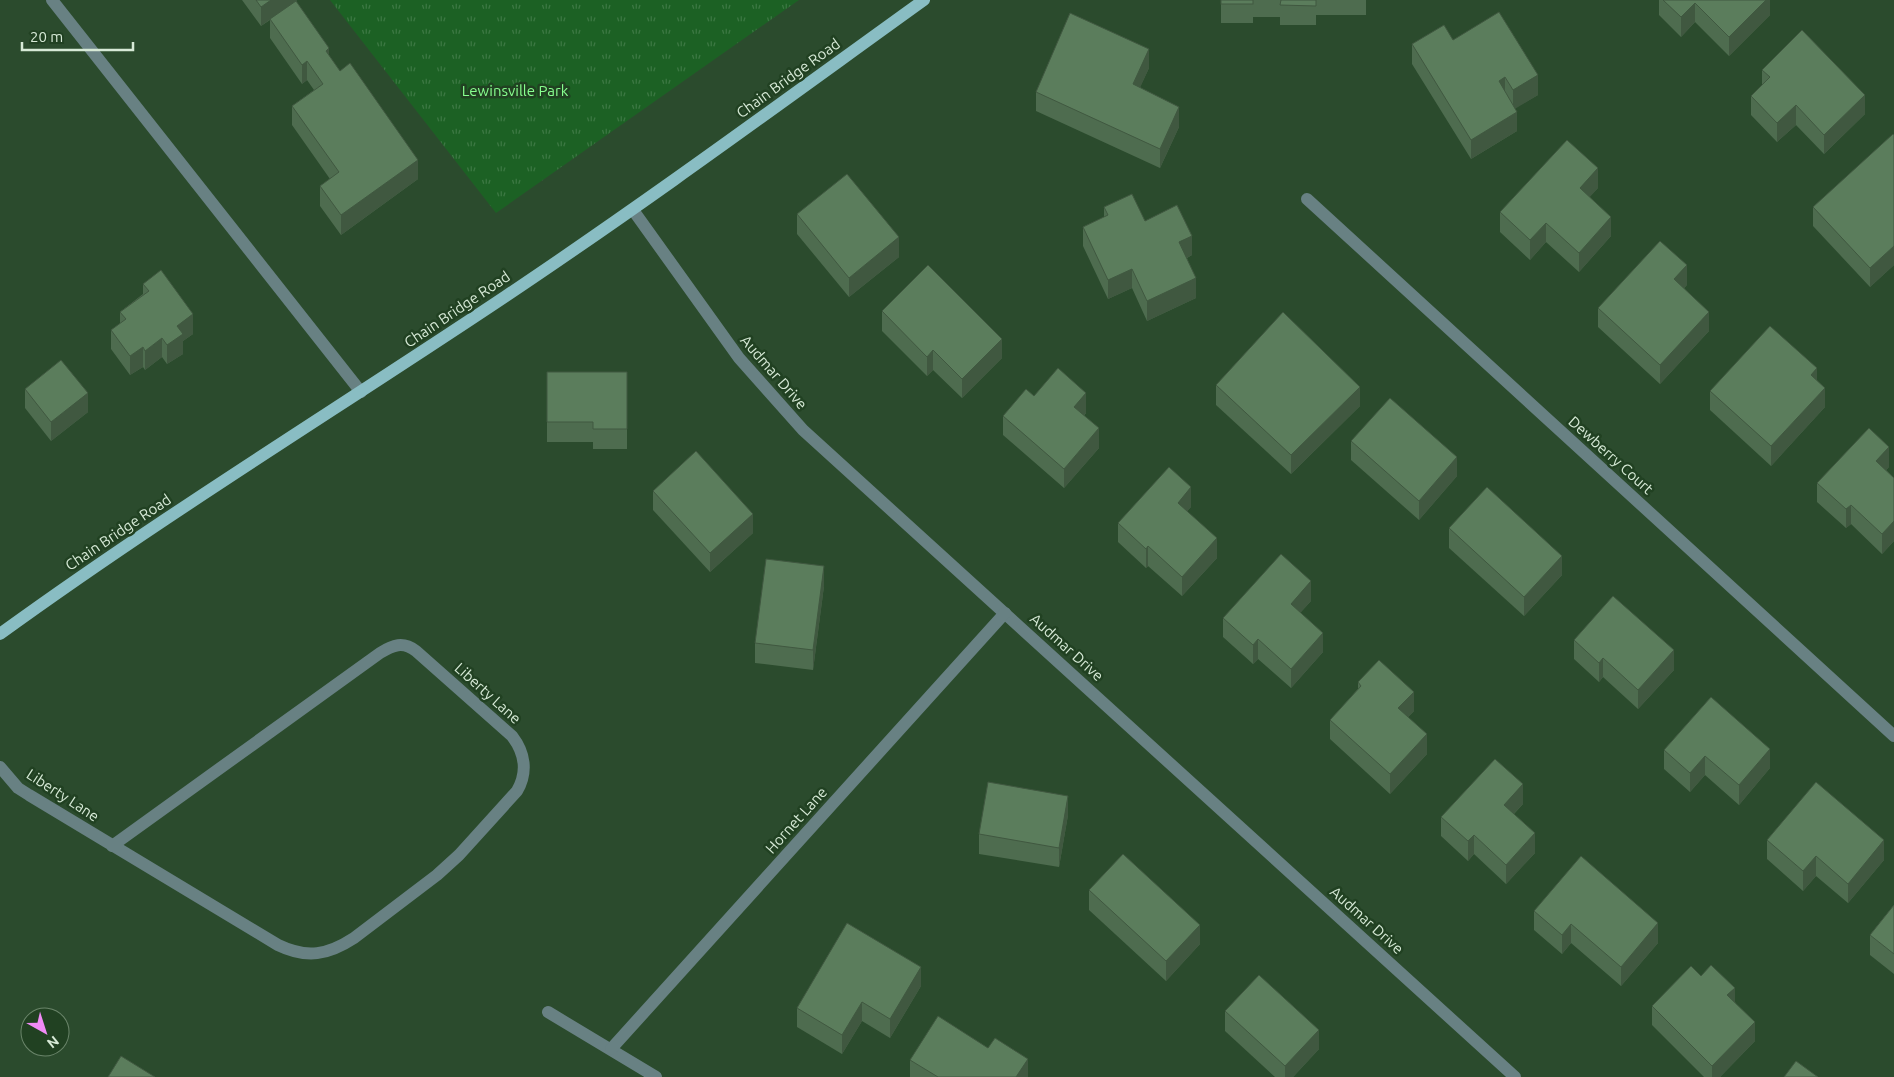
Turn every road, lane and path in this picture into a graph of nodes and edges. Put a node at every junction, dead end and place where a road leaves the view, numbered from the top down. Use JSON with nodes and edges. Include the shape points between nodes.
{"nodes":[{"id":1,"x":52,"y":0,"type":"edge"},
{"id":2,"x":924,"y":0,"type":"edge"},
{"id":3,"x":1307,"y":199,"type":"dead end"},
{"id":4,"x":633,"y":210,"type":"junction"},
{"id":5,"x":361,"y":392,"type":"junction"},
{"id":6,"x":1005,"y":613,"type":"junction"},
{"id":7,"x":0,"y":634,"type":"edge"},
{"id":8,"x":1894,"y":736,"type":"edge"},
{"id":9,"x":0,"y":767,"type":"edge"},
{"id":10,"x":112,"y":846,"type":"junction"},
{"id":11,"x":548,"y":1012,"type":"dead end"},
{"id":12,"x":611,"y":1049,"type":"junction"},
{"id":13,"x":656,"y":1077,"type":"edge"},
{"id":14,"x":1515,"y":1077,"type":"edge"}],
"edges":[{"from":1,"to":5,"type":"street"},
{"from":2,"to":4,"type":"main road","name":"Chain Bridge Road"},
{"from":3,"to":8,"type":"street","name":"Dewberry Court"},
{"from":4,"to":5,"type":"main road","name":"Chain Bridge Road"},
{"from":4,"to":6,"type":"street","name":"Audmar Drive","via":[[739,358],[803,430]]},
{"from":5,"to":7,"type":"main road","name":"Chain Bridge Road","via":[[143,534]]},
{"from":6,"to":12,"type":"street","name":"Hornet Lane"},
{"from":6,"to":14,"type":"street","name":"Audmar Drive"},
{"from":9,"to":10,"type":"street","name":"Liberty Lane","via":[[18,788]]},
{"from":10,"to":10,"type":"street","name":"Liberty Lane","via":[[278,945],[291,951],[314,954],[341,947],[459,855],[522,782],[522,752],[512,736],[416,651],[410,646],[396,645],[380,653]]},
{"from":11,"to":12,"type":"street"},
{"from":12,"to":13,"type":"street"}]}
